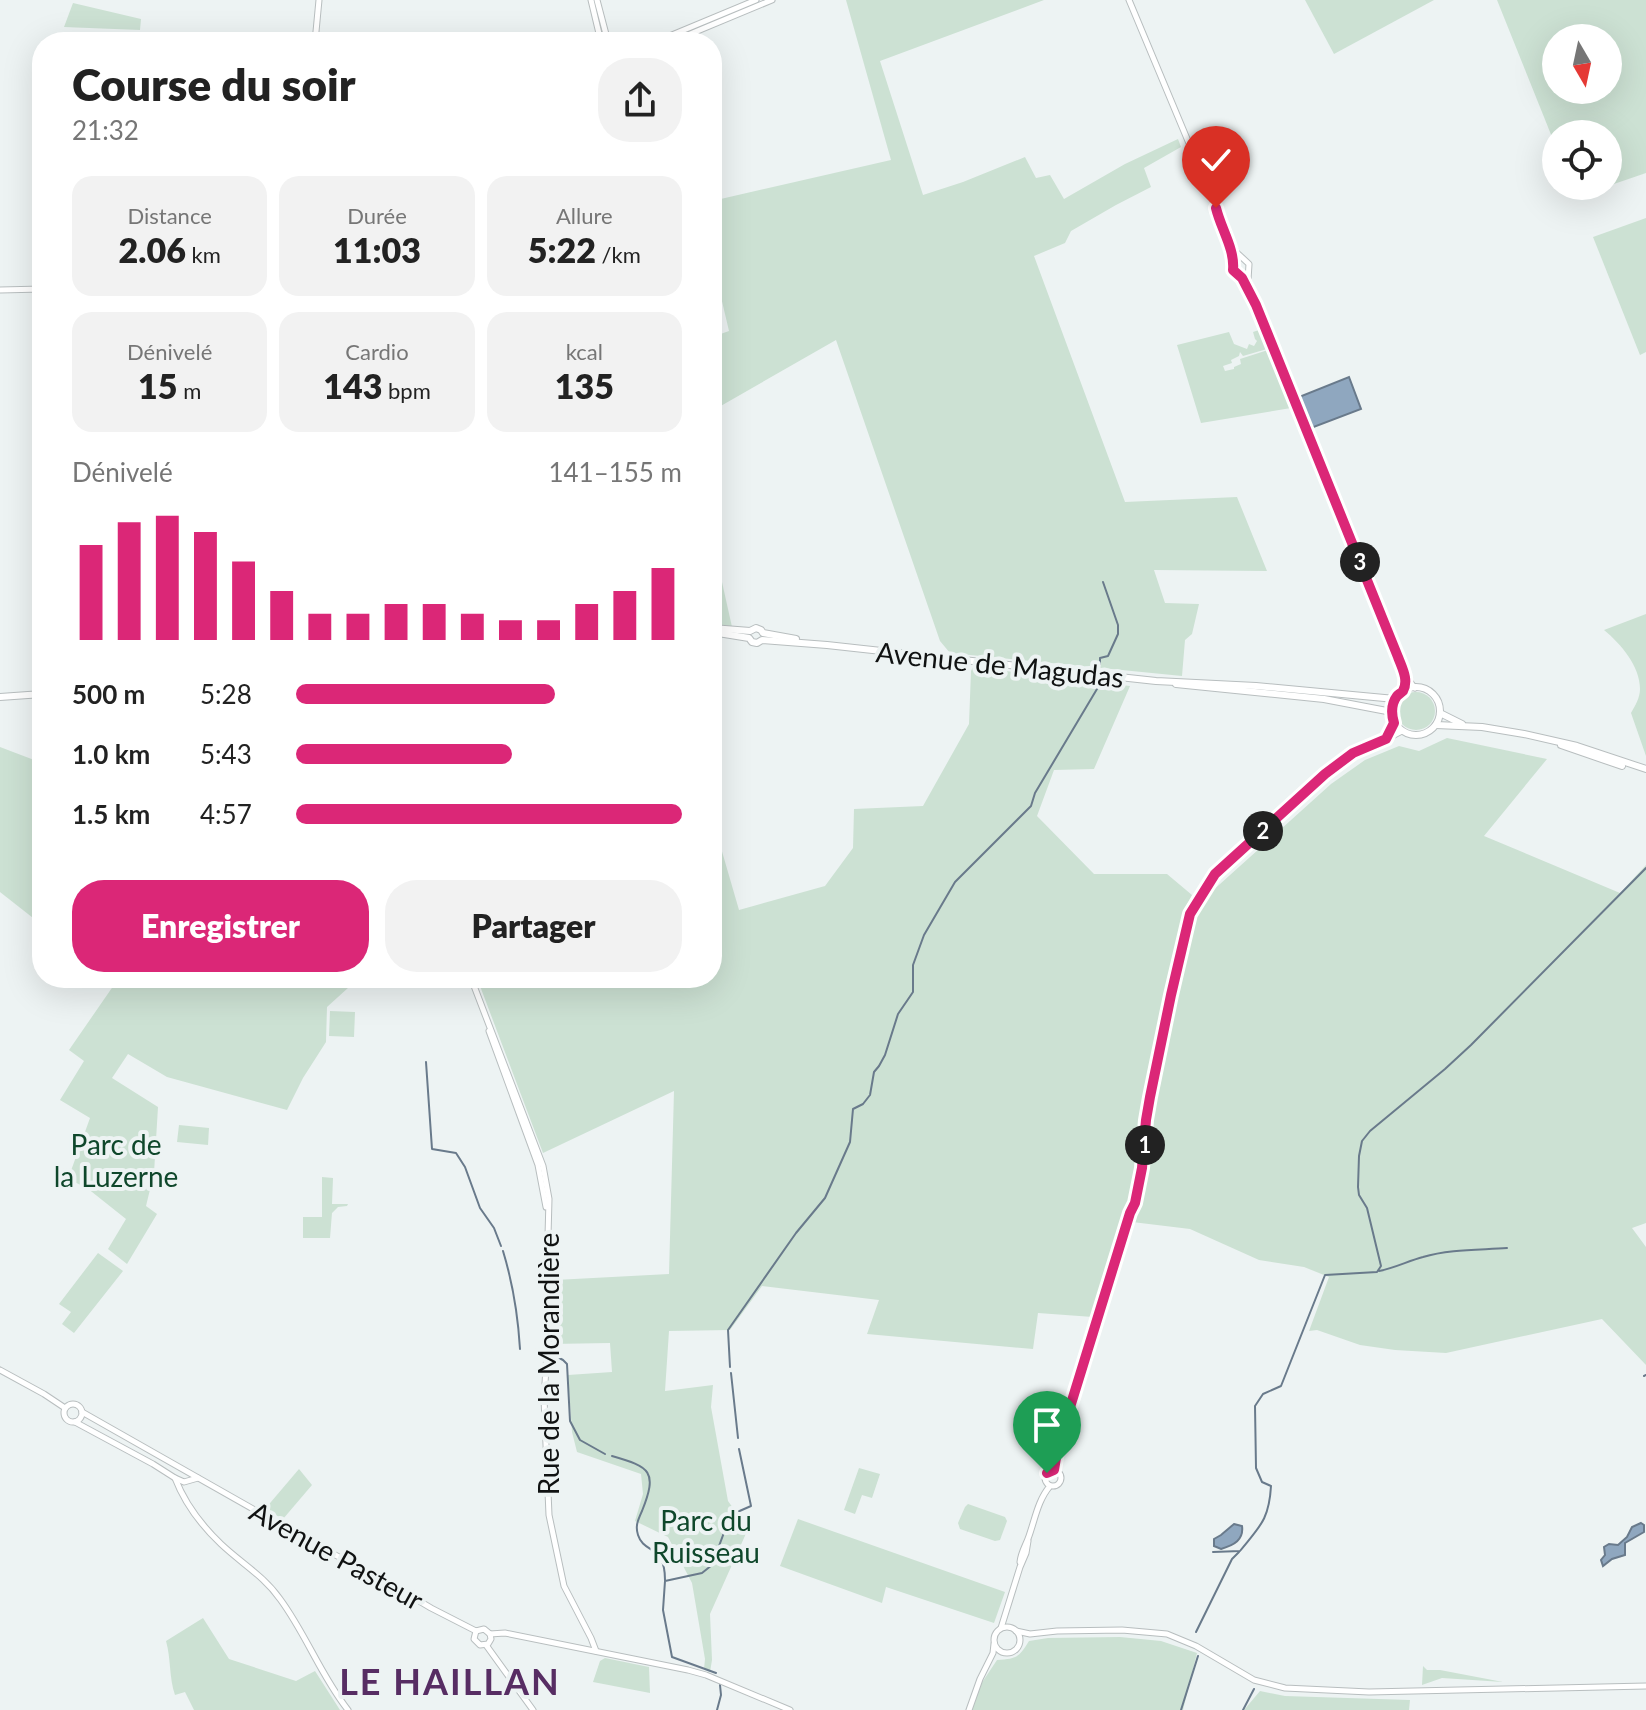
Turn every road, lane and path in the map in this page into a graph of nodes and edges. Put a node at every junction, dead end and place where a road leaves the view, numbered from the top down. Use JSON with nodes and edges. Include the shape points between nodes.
{"nodes":[{"id":1,"x":319,"y":0,"type":"edge"},
{"id":2,"x":594,"y":0,"type":"edge"},
{"id":3,"x":756,"y":0,"type":"edge"},
{"id":4,"x":772,"y":0,"type":"edge"},
{"id":5,"x":1129,"y":0,"type":"edge"},
{"id":6,"x":316,"y":32,"type":"edge"},
{"id":7,"x":599,"y":32,"type":"edge"},
{"id":8,"x":605,"y":32,"type":"edge"},
{"id":9,"x":679,"y":32,"type":"edge"},
{"id":10,"x":695,"y":32,"type":"edge"},
{"id":11,"x":1216,"y":208,"type":"junction"},
{"id":12,"x":1243,"y":259,"type":"junction"},
{"id":13,"x":1234,"y":262,"type":"junction"},
{"id":14,"x":1248,"y":271,"type":"junction"},
{"id":15,"x":1240,"y":275,"type":"junction"},
{"id":16,"x":32,"y":289,"type":"edge"},
{"id":17,"x":0,"y":290,"type":"edge"},
{"id":18,"x":1256,"y":305,"type":"junction"},
{"id":19,"x":722,"y":631,"type":"edge"},
{"id":20,"x":750,"y":635,"type":"junction"},
{"id":21,"x":763,"y":637,"type":"junction"},
{"id":22,"x":1405,"y":676,"type":"junction"},
{"id":23,"x":1172,"y":682,"type":"junction"},
{"id":24,"x":1415,"y":688,"type":"junction"},
{"id":25,"x":1403,"y":691,"type":"junction"},
{"id":26,"x":32,"y":695,"type":"edge"},
{"id":27,"x":0,"y":697,"type":"edge"},
{"id":28,"x":1395,"y":699,"type":"junction"},
{"id":29,"x":1392,"y":712,"type":"junction"},
{"id":30,"x":1440,"y":713,"type":"junction"},
{"id":31,"x":1394,"y":723,"type":"junction"},
{"id":32,"x":1436,"y":725,"type":"junction"},
{"id":33,"x":1469,"y":726,"type":"junction"},
{"id":34,"x":1402,"y":731,"type":"junction"},
{"id":35,"x":1386,"y":739,"type":"junction"},
{"id":36,"x":1646,"y":771,"type":"edge"},
{"id":37,"x":475,"y":988,"type":"edge"},
{"id":38,"x":0,"y":1370,"type":"edge"},
{"id":39,"x":65,"y":1408,"type":"junction"},
{"id":40,"x":82,"y":1412,"type":"junction"},
{"id":41,"x":75,"y":1422,"type":"junction"},
{"id":42,"x":178,"y":1465,"type":"junction"},
{"id":43,"x":1054,"y":1470,"type":"junction"},
{"id":44,"x":167,"y":1473,"type":"junction"},
{"id":45,"x":175,"y":1478,"type":"junction"},
{"id":46,"x":198,"y":1478,"type":"junction"},
{"id":47,"x":188,"y":1482,"type":"junction"},
{"id":48,"x":1050,"y":1486,"type":"junction"},
{"id":49,"x":182,"y":1494,"type":"junction"},
{"id":50,"x":1006,"y":1612,"type":"junction"},
{"id":51,"x":1001,"y":1628,"type":"junction"},
{"id":52,"x":1014,"y":1630,"type":"junction"},
{"id":53,"x":476,"y":1631,"type":"junction"},
{"id":54,"x":1037,"y":1633,"type":"junction"},
{"id":55,"x":490,"y":1634,"type":"junction"},
{"id":56,"x":994,"y":1644,"type":"junction"},
{"id":57,"x":1019,"y":1644,"type":"junction"},
{"id":58,"x":486,"y":1645,"type":"junction"},
{"id":59,"x":596,"y":1651,"type":"junction"},
{"id":60,"x":1005,"y":1653,"type":"junction"},
{"id":61,"x":985,"y":1668,"type":"junction"},
{"id":62,"x":1646,"y":1686,"type":"edge"},
{"id":63,"x":352,"y":1710,"type":"edge"},
{"id":64,"x":533,"y":1710,"type":"edge"},
{"id":65,"x":790,"y":1710,"type":"edge"},
{"id":66,"x":969,"y":1710,"type":"edge"}],
"edges":[{"from":1,"to":6,"type":"street"},
{"from":2,"to":7,"type":"street"},
{"from":2,"to":8,"type":"street"},
{"from":3,"to":9,"type":"street"},
{"from":4,"to":10,"type":"street"},
{"from":5,"to":11,"type":"street"},
{"from":11,"to":12,"type":"street"},
{"from":11,"to":13,"type":"street"},
{"from":12,"to":13,"type":"street"},
{"from":12,"to":14,"type":"street"},
{"from":13,"to":15,"type":"street","via":[[1233,270]]},
{"from":14,"to":15,"type":"street"},
{"from":14,"to":18,"type":"street"},
{"from":15,"to":18,"type":"street"},
{"from":16,"to":17,"type":"street"},
{"from":18,"to":22,"type":"street"},
{"from":19,"to":20,"type":"main road"},
{"from":20,"to":21,"type":"main road","via":[[754,643]]},
{"from":20,"to":21,"type":"main road","via":[[756,628]]},
{"from":21,"to":23,"type":"main road","name":"Avenue de Magudas"},
{"from":22,"to":24,"type":"street"},
{"from":22,"to":25,"type":"street"},
{"from":23,"to":28,"type":"main road","name":"Avenue de Magudas"},
{"from":23,"to":29,"type":"main road","name":"Avenue de Magudas"},
{"from":24,"to":25,"type":"main road"},
{"from":24,"to":30,"type":"main road","via":[[1432,694]]},
{"from":25,"to":28,"type":"main road"},
{"from":26,"to":27,"type":"main road"},
{"from":28,"to":29,"type":"main road"},
{"from":29,"to":31,"type":"main road"},
{"from":30,"to":32,"type":"main road"},
{"from":30,"to":33,"type":"main road"},
{"from":31,"to":34,"type":"main road"},
{"from":31,"to":35,"type":"street"},
{"from":32,"to":33,"type":"main road"},
{"from":32,"to":34,"type":"main road","via":[[1416,735]]},
{"from":33,"to":36,"type":"main road","via":[[1577,746]]},
{"from":34,"to":35,"type":"street"},
{"from":35,"to":43,"type":"street","via":[[1353,753],[1325,774],[1215,874],[1190,914],[1150,1097],[1137,1189]]},
{"from":37,"to":59,"type":"street","name":"Rue de la Morandière","via":[[538,1165],[548,1212],[544,1398],[549,1515],[564,1586]]},
{"from":38,"to":39,"type":"street","name":"Avenue Pasteur"},
{"from":39,"to":40,"type":"street","name":"Avenue Pasteur","via":[[75,1404]]},
{"from":39,"to":41,"type":"street","name":"Avenue Pasteur","via":[[65,1418]]},
{"from":40,"to":41,"type":"street"},
{"from":40,"to":42,"type":"street","name":"Avenue Pasteur"},
{"from":41,"to":44,"type":"street","name":"Avenue Pasteur"},
{"from":42,"to":44,"type":"street","via":[[168,1466]]},
{"from":42,"to":46,"type":"street","name":"Avenue Pasteur"},
{"from":43,"to":48,"type":"street","via":[[1046,1475]]},
{"from":43,"to":48,"type":"street","via":[[1062,1479]]},
{"from":44,"to":45,"type":"street","name":"Avenue Pasteur"},
{"from":45,"to":47,"type":"street","name":"Avenue Pasteur"},
{"from":45,"to":49,"type":"street"},
{"from":46,"to":47,"type":"street"},
{"from":46,"to":53,"type":"street","name":"Avenue Pasteur"},
{"from":47,"to":49,"type":"street"},
{"from":48,"to":50,"type":"street","via":[[1021,1555]]},
{"from":49,"to":63,"type":"street","via":[[222,1546],[280,1598],[337,1696]]},
{"from":50,"to":51,"type":"street"},
{"from":50,"to":52,"type":"street"},
{"from":51,"to":52,"type":"street"},
{"from":51,"to":56,"type":"street"},
{"from":52,"to":54,"type":"street"},
{"from":52,"to":57,"type":"street"},
{"from":53,"to":55,"type":"street"},
{"from":53,"to":58,"type":"street","via":[[476,1642]]},
{"from":54,"to":57,"type":"street"},
{"from":54,"to":62,"type":"street","via":[[1167,1634],[1236,1671],[1285,1688],[1359,1692]]},
{"from":55,"to":58,"type":"street"},
{"from":55,"to":59,"type":"street"},
{"from":56,"to":60,"type":"street"},
{"from":56,"to":61,"type":"street"},
{"from":57,"to":60,"type":"street"},
{"from":58,"to":64,"type":"street"},
{"from":59,"to":65,"type":"street","via":[[705,1675]]},
{"from":60,"to":61,"type":"street"},
{"from":61,"to":66,"type":"street"}]}
